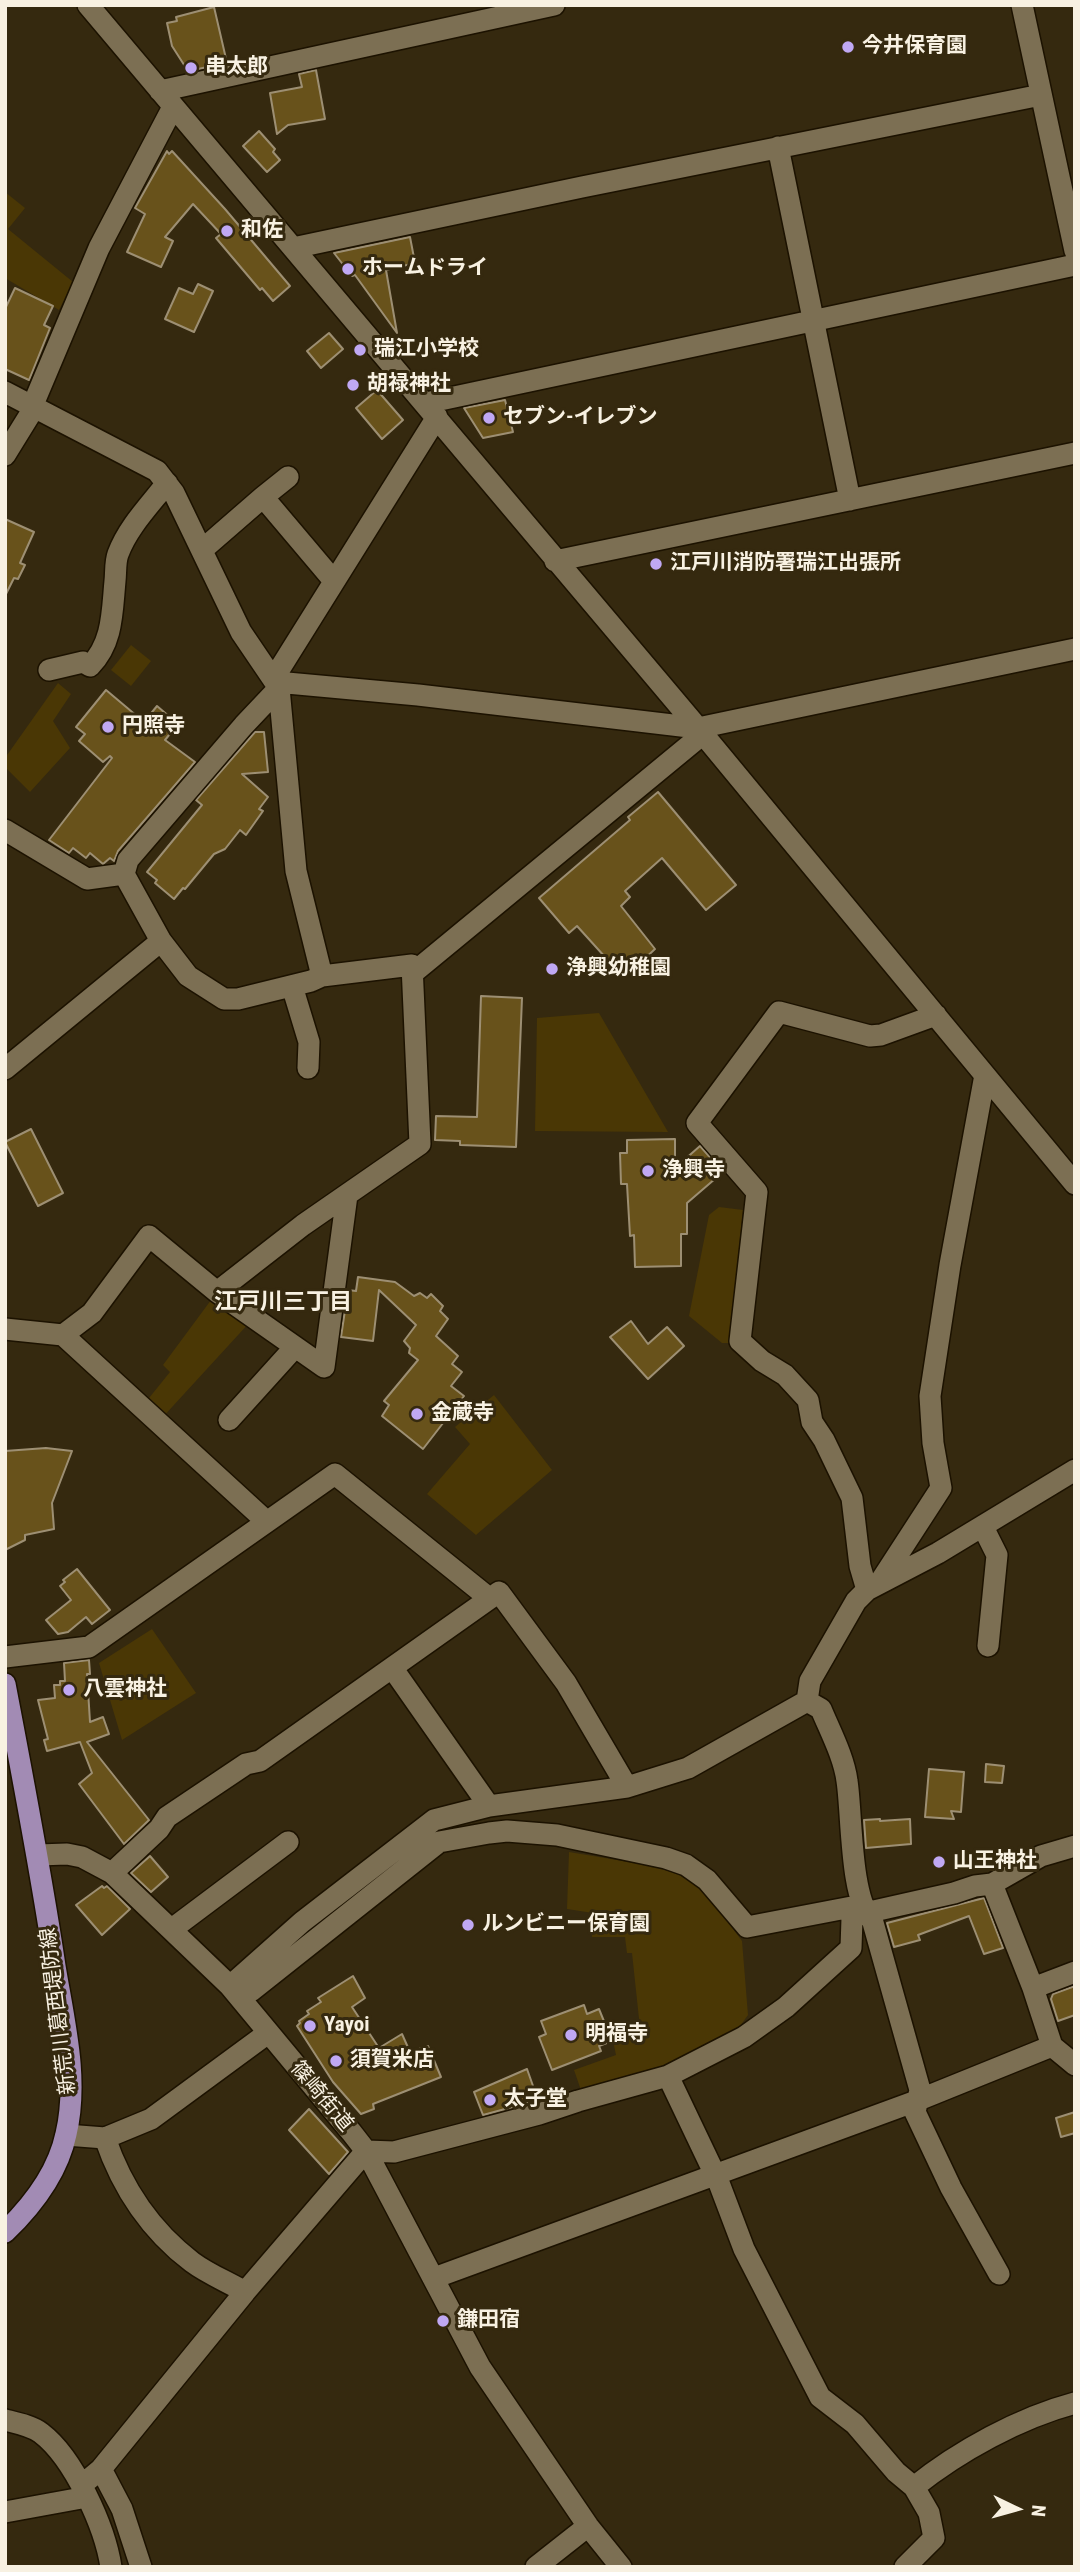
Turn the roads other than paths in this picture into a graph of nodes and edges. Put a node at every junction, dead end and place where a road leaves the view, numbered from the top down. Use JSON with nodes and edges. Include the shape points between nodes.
{"nodes":[{"id":1,"x":88,"y":5,"type":"edge"},
{"id":2,"x":554,"y":5,"type":"edge"},
{"id":3,"x":1022,"y":5,"type":"edge"},
{"id":4,"x":457,"y":15,"type":"edge"},
{"id":5,"x":1041,"y":95,"type":"junction"},
{"id":6,"x":167,"y":99,"type":"junction"},
{"id":7,"x":778,"y":147,"type":"junction"},
{"id":8,"x":293,"y":248,"type":"junction"},
{"id":9,"x":1075,"y":251,"type":"edge"},
{"id":10,"x":1075,"y":265,"type":"edge"},
{"id":11,"x":812,"y":321,"type":"junction"},
{"id":12,"x":5,"y":392,"type":"edge"},
{"id":13,"x":33,"y":408,"type":"junction"},
{"id":14,"x":431,"y":410,"type":"junction"},
{"id":15,"x":1075,"y":453,"type":"edge"},
{"id":16,"x":5,"y":455,"type":"edge"},
{"id":17,"x":288,"y":477,"type":"dead end"},
{"id":18,"x":167,"y":483,"type":"junction"},
{"id":19,"x":263,"y":497,"type":"junction"},
{"id":20,"x":850,"y":500,"type":"junction"},
{"id":21,"x":202,"y":550,"type":"junction"},
{"id":22,"x":555,"y":561,"type":"junction"},
{"id":23,"x":334,"y":581,"type":"junction"},
{"id":24,"x":1075,"y":649,"type":"edge"},
{"id":25,"x":49,"y":670,"type":"dead end"},
{"id":26,"x":276,"y":683,"type":"junction"},
{"id":27,"x":701,"y":731,"type":"junction"},
{"id":28,"x":5,"y":830,"type":"edge"},
{"id":29,"x":124,"y":874,"type":"junction"},
{"id":30,"x":161,"y":941,"type":"junction"},
{"id":31,"x":413,"y":973,"type":"junction"},
{"id":32,"x":322,"y":976,"type":"junction"},
{"id":33,"x":292,"y":986,"type":"junction"},
{"id":34,"x":936,"y":1015,"type":"junction"},
{"id":35,"x":308,"y":1068,"type":"dead end"},
{"id":36,"x":5,"y":1069,"type":"edge"},
{"id":37,"x":985,"y":1075,"type":"junction"},
{"id":38,"x":1075,"y":1184,"type":"edge"},
{"id":39,"x":347,"y":1195,"type":"junction"},
{"id":40,"x":217,"y":1292,"type":"junction"},
{"id":41,"x":5,"y":1329,"type":"edge"},
{"id":42,"x":63,"y":1335,"type":"junction"},
{"id":43,"x":295,"y":1347,"type":"junction"},
{"id":44,"x":229,"y":1420,"type":"dead end"},
{"id":45,"x":1075,"y":1471,"type":"edge"},
{"id":46,"x":266,"y":1521,"type":"junction"},
{"id":47,"x":983,"y":1527,"type":"junction"},
{"id":48,"x":874,"y":1586,"type":"junction"},
{"id":49,"x":489,"y":1598,"type":"junction"},
{"id":50,"x":988,"y":1646,"type":"dead end"},
{"id":51,"x":5,"y":1657,"type":"edge"},
{"id":52,"x":393,"y":1669,"type":"junction"},
{"id":53,"x":5,"y":1684,"type":"edge"},
{"id":54,"x":807,"y":1700,"type":"junction"},
{"id":55,"x":627,"y":1787,"type":"junction"},
{"id":56,"x":489,"y":1806,"type":"junction"},
{"id":57,"x":288,"y":1842,"type":"dead end"},
{"id":58,"x":1075,"y":1846,"type":"edge"},
{"id":59,"x":38,"y":1856,"type":"junction"},
{"id":60,"x":112,"y":1873,"type":"junction"},
{"id":61,"x":992,"y":1884,"type":"junction"},
{"id":62,"x":863,"y":1909,"type":"junction"},
{"id":63,"x":172,"y":1929,"type":"junction"},
{"id":64,"x":1075,"y":1972,"type":"edge"},
{"id":65,"x":1033,"y":1987,"type":"junction"},
{"id":66,"x":240,"y":1988,"type":"junction"},
{"id":67,"x":268,"y":2033,"type":"junction"},
{"id":68,"x":1052,"y":2046,"type":"junction"},
{"id":69,"x":1075,"y":2065,"type":"edge"},
{"id":70,"x":668,"y":2076,"type":"junction"},
{"id":71,"x":916,"y":2101,"type":"junction"},
{"id":72,"x":66,"y":2136,"type":"junction"},
{"id":73,"x":105,"y":2138,"type":"junction"},
{"id":74,"x":366,"y":2151,"type":"junction"},
{"id":75,"x":715,"y":2174,"type":"junction"},
{"id":76,"x":5,"y":2232,"type":"edge"},
{"id":77,"x":999,"y":2274,"type":"dead end"},
{"id":78,"x":434,"y":2278,"type":"junction"},
{"id":79,"x":245,"y":2292,"type":"junction"},
{"id":80,"x":1075,"y":2403,"type":"edge"},
{"id":81,"x":5,"y":2420,"type":"edge"},
{"id":82,"x":101,"y":2469,"type":"junction"},
{"id":83,"x":914,"y":2487,"type":"junction"},
{"id":84,"x":85,"y":2491,"type":"junction"},
{"id":85,"x":5,"y":2512,"type":"edge"},
{"id":86,"x":588,"y":2526,"type":"junction"},
{"id":87,"x":907,"y":2566,"type":"edge"},
{"id":88,"x":111,"y":2567,"type":"edge"},
{"id":89,"x":141,"y":2567,"type":"edge"},
{"id":90,"x":536,"y":2567,"type":"edge"},
{"id":91,"x":621,"y":2567,"type":"edge"}],
"edges":[{"from":1,"to":6,"type":"street"},
{"from":2,"to":4,"type":"street"},
{"from":3,"to":5,"type":"street"},
{"from":4,"to":6,"type":"street"},
{"from":5,"to":7,"type":"street"},
{"from":5,"to":9,"type":"street"},
{"from":6,"to":8,"type":"street"},
{"from":6,"to":13,"type":"street"},
{"from":7,"to":8,"type":"street"},
{"from":7,"to":11,"type":"street"},
{"from":8,"to":14,"type":"street"},
{"from":10,"to":11,"type":"street"},
{"from":11,"to":14,"type":"street"},
{"from":11,"to":20,"type":"street"},
{"from":12,"to":13,"type":"street"},
{"from":13,"to":16,"type":"street"},
{"from":13,"to":18,"type":"street","via":[[158,471]]},
{"from":14,"to":22,"type":"street"},
{"from":14,"to":23,"type":"street"},
{"from":15,"to":20,"type":"street"},
{"from":17,"to":19,"type":"street"},
{"from":18,"to":21,"type":"street"},
{"from":18,"to":25,"type":"street","via":[[128,532],[117,556],[111,626],[101,656],[90,666],[83,662]]},
{"from":19,"to":21,"type":"street"},
{"from":19,"to":23,"type":"street"},
{"from":20,"to":22,"type":"street"},
{"from":21,"to":26,"type":"street","via":[[241,632]]},
{"from":22,"to":27,"type":"street"},
{"from":23,"to":26,"type":"street"},
{"from":24,"to":27,"type":"street"},
{"from":26,"to":27,"type":"street","via":[[418,695]]},
{"from":26,"to":29,"type":"street","via":[[128,860]]},
{"from":26,"to":32,"type":"street","via":[[296,871]]},
{"from":27,"to":31,"type":"street"},
{"from":27,"to":34,"type":"street"},
{"from":28,"to":29,"type":"street","via":[[87,879]]},
{"from":29,"to":30,"type":"street"},
{"from":30,"to":33,"type":"street","via":[[188,976],[224,999]]},
{"from":30,"to":36,"type":"street"},
{"from":31,"to":32,"type":"street","via":[[412,965]]},
{"from":31,"to":39,"type":"street","via":[[421,1144]]},
{"from":32,"to":33,"type":"street"},
{"from":33,"to":35,"type":"street","via":[[309,1042]]},
{"from":34,"to":37,"type":"street"},
{"from":34,"to":48,"type":"street","via":[[870,1036],[779,1012],[697,1123],[757,1192],[740,1341],[785,1375],[808,1400],[812,1422],[852,1498],[860,1566]]},
{"from":37,"to":38,"type":"street"},
{"from":37,"to":48,"type":"street","via":[[930,1396],[941,1488]]},
{"from":39,"to":40,"type":"street"},
{"from":39,"to":43,"type":"street","via":[[324,1367]]},
{"from":40,"to":42,"type":"street","via":[[149,1236],[92,1313]]},
{"from":40,"to":43,"type":"street"},
{"from":41,"to":42,"type":"street"},
{"from":42,"to":46,"type":"street"},
{"from":43,"to":44,"type":"street"},
{"from":45,"to":47,"type":"street"},
{"from":46,"to":49,"type":"street","via":[[335,1474]]},
{"from":46,"to":51,"type":"street","via":[[89,1647]]},
{"from":47,"to":48,"type":"street"},
{"from":47,"to":50,"type":"street","via":[[997,1555]]},
{"from":48,"to":54,"type":"street","via":[[856,1601],[810,1681]]},
{"from":49,"to":52,"type":"street"},
{"from":49,"to":55,"type":"street","via":[[499,1592],[566,1683]]},
{"from":52,"to":56,"type":"street"},
{"from":52,"to":60,"type":"street","via":[[260,1761],[246,1764],[167,1817]]},
{"from":53,"to":59,"type":"main road"},
{"from":54,"to":55,"type":"street","via":[[688,1768]]},
{"from":54,"to":62,"type":"street","via":[[821,1709],[847,1778]]},
{"from":55,"to":56,"type":"street"},
{"from":56,"to":66,"type":"street","via":[[434,1821],[302,1922]]},
{"from":57,"to":63,"type":"street"},
{"from":58,"to":61,"type":"street","via":[[1041,1856]]},
{"from":59,"to":60,"type":"street","name":"篠崎街道","via":[[82,1857]]},
{"from":59,"to":72,"type":"main road","name":"新荒川葛西堤防線","via":[[69,2053],[71,2098]]},
{"from":60,"to":63,"type":"street","name":"篠崎街道"},
{"from":61,"to":62,"type":"street"},
{"from":61,"to":65,"type":"street"},
{"from":62,"to":66,"type":"street","via":[[747,1927],[706,1880],[666,1858],[557,1835],[489,1833],[439,1842]]},
{"from":62,"to":70,"type":"street","via":[[852,1918],[851,1948],[786,2007],[744,2036]]},
{"from":62,"to":71,"type":"street","via":[[872,1919],[920,2090]]},
{"from":63,"to":66,"type":"street","name":"篠崎街道"},
{"from":64,"to":65,"type":"street"},
{"from":65,"to":68,"type":"street"},
{"from":66,"to":67,"type":"street","name":"篠崎街道"},
{"from":67,"to":73,"type":"street","via":[[151,2119]]},
{"from":67,"to":74,"type":"street","name":"篠崎街道"},
{"from":68,"to":69,"type":"street"},
{"from":68,"to":71,"type":"street"},
{"from":70,"to":74,"type":"street","via":[[394,2152]]},
{"from":70,"to":75,"type":"street"},
{"from":71,"to":75,"type":"street"},
{"from":71,"to":77,"type":"street","via":[[914,2110],[951,2188]]},
{"from":72,"to":73,"type":"street"},
{"from":72,"to":76,"type":"main road","name":"新荒川葛西堤防線","via":[[49,2178]]},
{"from":73,"to":79,"type":"street","via":[[113,2163],[150,2224],[193,2263]]},
{"from":74,"to":78,"type":"street","name":"篠崎街道"},
{"from":74,"to":79,"type":"street"},
{"from":75,"to":78,"type":"street"},
{"from":75,"to":83,"type":"street","via":[[744,2249],[820,2397],[855,2424]]},
{"from":78,"to":86,"type":"street","name":"篠崎街道","via":[[480,2367]]},
{"from":79,"to":82,"type":"street"},
{"from":80,"to":83,"type":"street","via":[[1044,2411],[944,2463]]},
{"from":81,"to":84,"type":"street","via":[[41,2432],[72,2466]]},
{"from":82,"to":84,"type":"street"},
{"from":82,"to":89,"type":"street","via":[[122,2508]]},
{"from":83,"to":87,"type":"street","via":[[929,2513],[934,2538]]},
{"from":84,"to":85,"type":"street"},
{"from":84,"to":88,"type":"street"},
{"from":86,"to":90,"type":"street"},
{"from":86,"to":91,"type":"street","name":"篠崎街道"}]}
